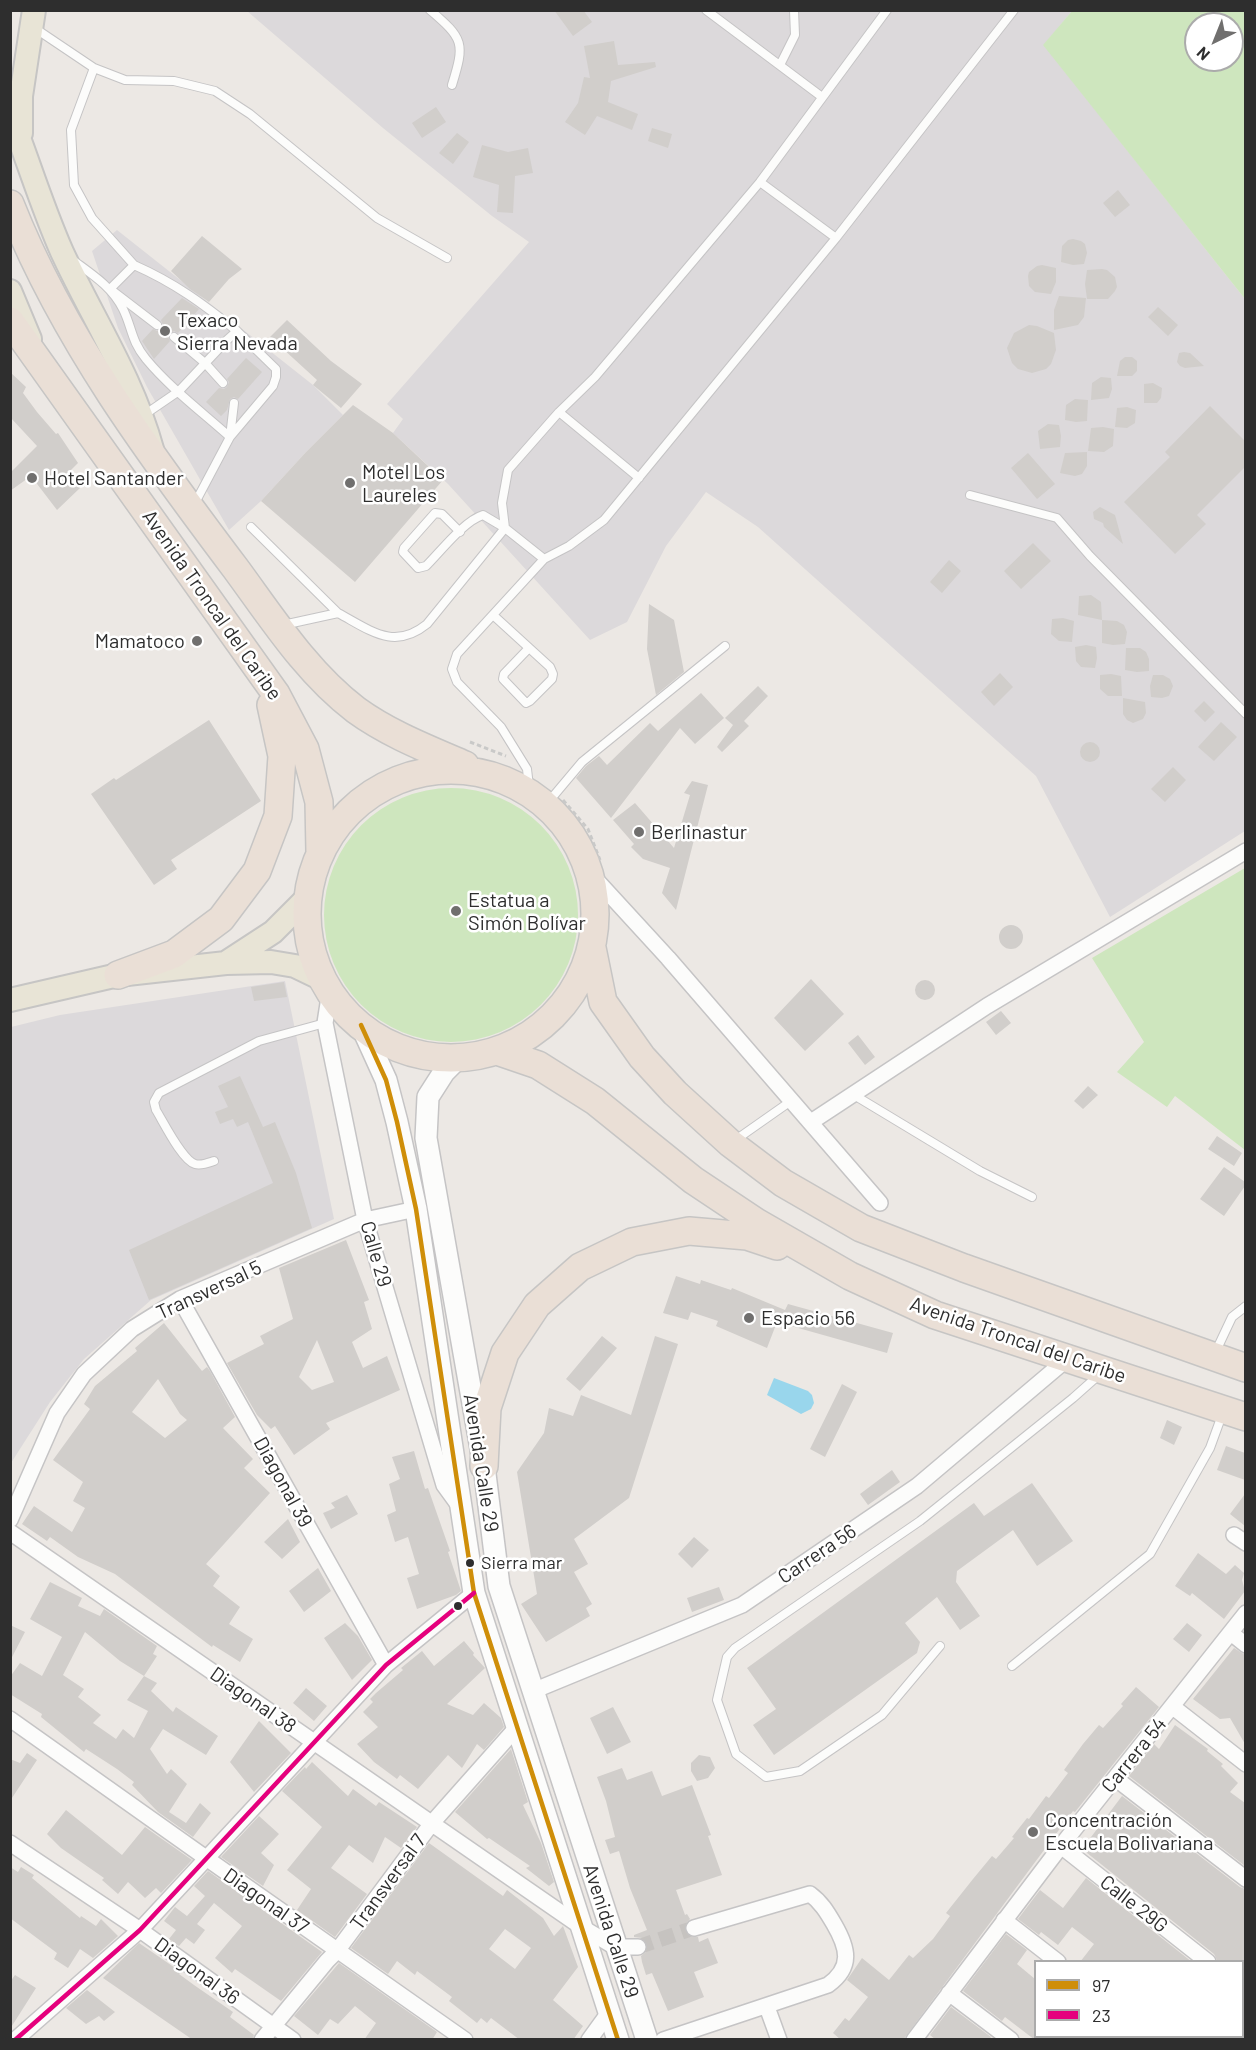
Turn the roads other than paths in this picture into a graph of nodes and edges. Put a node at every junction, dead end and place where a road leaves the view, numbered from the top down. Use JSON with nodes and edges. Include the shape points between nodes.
{"nodes":[{"id":1,"x":430,"y":10,"type":"edge"},
{"id":2,"x":706,"y":10,"type":"edge"},
{"id":3,"x":794,"y":10,"type":"edge"},
{"id":4,"x":887,"y":10,"type":"edge"},
{"id":5,"x":1014,"y":10,"type":"edge"},
{"id":6,"x":33,"y":18,"type":"edge"},
{"id":7,"x":780,"y":64,"type":"junction"},
{"id":8,"x":93,"y":68,"type":"junction"},
{"id":9,"x":452,"y":85,"type":"dead end"},
{"id":10,"x":822,"y":97,"type":"junction"},
{"id":11,"x":10,"y":114,"type":"edge"},
{"id":12,"x":21,"y":141,"type":"junction"},
{"id":13,"x":760,"y":182,"type":"junction"},
{"id":14,"x":10,"y":204,"type":"edge"},
{"id":15,"x":836,"y":238,"type":"junction"},
{"id":16,"x":62,"y":252,"type":"junction"},
{"id":17,"x":447,"y":258,"type":"dead end"},
{"id":18,"x":134,"y":265,"type":"junction"},
{"id":19,"x":110,"y":289,"type":"junction"},
{"id":20,"x":10,"y":291,"type":"edge"},
{"id":21,"x":10,"y":321,"type":"edge"},
{"id":22,"x":157,"y":325,"type":"dead end"},
{"id":23,"x":237,"y":331,"type":"junction"},
{"id":24,"x":174,"y":338,"type":"dead end"},
{"id":25,"x":37,"y":357,"type":"junction"},
{"id":26,"x":205,"y":363,"type":"junction"},
{"id":27,"x":224,"y":383,"type":"dead end"},
{"id":28,"x":179,"y":392,"type":"junction"},
{"id":29,"x":234,"y":403,"type":"dead end"},
{"id":30,"x":559,"y":412,"type":"junction"},
{"id":31,"x":143,"y":416,"type":"junction"},
{"id":32,"x":230,"y":437,"type":"junction"},
{"id":33,"x":155,"y":462,"type":"junction"},
{"id":34,"x":639,"y":478,"type":"junction"},
{"id":35,"x":970,"y":495,"type":"dead end"},
{"id":36,"x":191,"y":509,"type":"junction"},
{"id":37,"x":251,"y":527,"type":"dead end"},
{"id":38,"x":505,"y":528,"type":"junction"},
{"id":39,"x":460,"y":532,"type":"junction"},
{"id":40,"x":544,"y":559,"type":"junction"},
{"id":41,"x":338,"y":613,"type":"junction"},
{"id":42,"x":493,"y":615,"type":"junction"},
{"id":43,"x":279,"y":626,"type":"junction"},
{"id":44,"x":241,"y":645,"type":"junction"},
{"id":45,"x":725,"y":646,"type":"dead end"},
{"id":46,"x":528,"y":649,"type":"junction"},
{"id":47,"x":1245,"y":714,"type":"edge"},
{"id":48,"x":480,"y":772,"type":"junction"},
{"id":49,"x":538,"y":801,"type":"junction"},
{"id":50,"x":1245,"y":850,"type":"edge"},
{"id":51,"x":320,"y":852,"type":"junction"},
{"id":52,"x":590,"y":873,"type":"junction"},
{"id":53,"x":307,"y":898,"type":"junction"},
{"id":54,"x":592,"y":948,"type":"junction"},
{"id":55,"x":226,"y":963,"type":"junction"},
{"id":56,"x":118,"y":975,"type":"junction"},
{"id":57,"x":326,"y":985,"type":"junction"},
{"id":58,"x":10,"y":1000,"type":"edge"},
{"id":59,"x":325,"y":1023,"type":"junction"},
{"id":60,"x":361,"y":1025,"type":"junction"},
{"id":61,"x":497,"y":1051,"type":"junction"},
{"id":62,"x":458,"y":1058,"type":"junction"},
{"id":63,"x":853,"y":1094,"type":"junction"},
{"id":64,"x":791,"y":1101,"type":"junction"},
{"id":65,"x":811,"y":1122,"type":"junction"},
{"id":66,"x":730,"y":1143,"type":"junction"},
{"id":67,"x":214,"y":1161,"type":"dead end"},
{"id":68,"x":1032,"y":1197,"type":"dead end"},
{"id":69,"x":880,"y":1203,"type":"dead end"},
{"id":70,"x":416,"y":1209,"type":"junction"},
{"id":71,"x":365,"y":1220,"type":"junction"},
{"id":72,"x":850,"y":1276,"type":"junction"},
{"id":73,"x":180,"y":1299,"type":"junction"},
{"id":74,"x":1245,"y":1306,"type":"edge"},
{"id":75,"x":1214,"y":1356,"type":"junction"},
{"id":76,"x":1066,"y":1360,"type":"junction"},
{"id":77,"x":1245,"y":1368,"type":"edge"},
{"id":78,"x":1103,"y":1371,"type":"junction"},
{"id":79,"x":1235,"y":1414,"type":"edge"},
{"id":80,"x":484,"y":1466,"type":"junction"},
{"id":81,"x":461,"y":1507,"type":"junction"},
{"id":82,"x":10,"y":1520,"type":"edge"},
{"id":83,"x":10,"y":1532,"type":"edge"},
{"id":84,"x":474,"y":1593,"type":"junction"},
{"id":85,"x":1245,"y":1613,"type":"edge"},
{"id":86,"x":1231,"y":1633,"type":"junction"},
{"id":87,"x":1245,"y":1645,"type":"edge"},
{"id":88,"x":940,"y":1646,"type":"dead end"},
{"id":89,"x":386,"y":1665,"type":"junction"},
{"id":90,"x":1012,"y":1666,"type":"dead end"},
{"id":91,"x":533,"y":1691,"type":"junction"},
{"id":92,"x":1173,"y":1707,"type":"junction"},
{"id":93,"x":10,"y":1719,"type":"edge"},
{"id":94,"x":518,"y":1726,"type":"junction"},
{"id":95,"x":315,"y":1742,"type":"junction"},
{"id":96,"x":1245,"y":1764,"type":"edge"},
{"id":97,"x":1115,"y":1778,"type":"junction"},
{"id":98,"x":432,"y":1823,"type":"junction"},
{"id":99,"x":10,"y":1843,"type":"edge"},
{"id":100,"x":1061,"y":1846,"type":"junction"},
{"id":101,"x":206,"y":1858,"type":"junction"},
{"id":102,"x":1245,"y":1879,"type":"edge"},
{"id":103,"x":1004,"y":1920,"type":"junction"},
{"id":104,"x":583,"y":1928,"type":"junction"},
{"id":105,"x":694,"y":1928,"type":"tunnel mouth"},
{"id":106,"x":140,"y":1930,"type":"junction"},
{"id":107,"x":615,"y":1947,"type":"junction"},
{"id":108,"x":638,"y":1947,"type":"tunnel mouth"},
{"id":109,"x":337,"y":1951,"type":"junction"},
{"id":110,"x":1055,"y":1960,"type":"edge"},
{"id":111,"x":1205,"y":1960,"type":"edge"},
{"id":112,"x":949,"y":1993,"type":"junction"},
{"id":113,"x":767,"y":2007,"type":"junction"},
{"id":114,"x":610,"y":2011,"type":"junction"},
{"id":115,"x":272,"y":2025,"type":"junction"},
{"id":116,"x":15,"y":2038,"type":"edge"},
{"id":117,"x":262,"y":2040,"type":"edge"},
{"id":118,"x":293,"y":2040,"type":"edge"},
{"id":119,"x":465,"y":2040,"type":"edge"},
{"id":120,"x":589,"y":2040,"type":"edge"},
{"id":121,"x":618,"y":2040,"type":"edge"},
{"id":122,"x":647,"y":2040,"type":"edge"},
{"id":123,"x":663,"y":2040,"type":"edge"},
{"id":124,"x":779,"y":2040,"type":"edge"},
{"id":125,"x":914,"y":2040,"type":"edge"},
{"id":126,"x":1011,"y":2040,"type":"edge"}],
"edges":[{"from":1,"to":9,"type":"lane","via":[[455,34],[461,46]]},
{"from":2,"to":7,"type":"lane"},
{"from":3,"to":7,"type":"lane","via":[[795,35]]},
{"from":4,"to":10,"type":"lane"},
{"from":5,"to":15,"type":"lane"},
{"from":6,"to":8,"type":"lane"},
{"from":6,"to":12,"type":"main road","via":[[21,96]]},
{"from":7,"to":10,"type":"lane"},
{"from":8,"to":17,"type":"lane","via":[[125,80],[174,81],[215,91],[250,114],[377,218]]},
{"from":8,"to":18,"type":"lane","via":[[71,130],[74,185],[92,218]]},
{"from":10,"to":13,"type":"lane"},
{"from":11,"to":12,"type":"main road"},
{"from":12,"to":16,"type":"main road"},
{"from":13,"to":15,"type":"lane"},
{"from":13,"to":30,"type":"lane","via":[[595,377]]},
{"from":14,"to":33,"type":"highway","name":"Avenida Troncal del Caribe","via":[[61,314]]},
{"from":15,"to":34,"type":"lane"},
{"from":16,"to":19,"type":"lane"},
{"from":16,"to":31,"type":"main road"},
{"from":18,"to":19,"type":"lane"},
{"from":18,"to":23,"type":"lane","via":[[193,296]]},
{"from":19,"to":22,"type":"lane"},
{"from":19,"to":28,"type":"lane","via":[[123,310],[133,341]]},
{"from":20,"to":25,"type":"main road"},
{"from":21,"to":25,"type":"highway","name":"Avenida Troncal del Caribe"},
{"from":23,"to":26,"type":"lane"},
{"from":23,"to":32,"type":"lane","via":[[276,369],[276,377],[273,386]]},
{"from":24,"to":26,"type":"lane"},
{"from":25,"to":44,"type":"highway","name":"Avenida Troncal del Caribe"},
{"from":26,"to":27,"type":"lane"},
{"from":26,"to":28,"type":"lane"},
{"from":28,"to":31,"type":"lane"},
{"from":28,"to":32,"type":"lane"},
{"from":29,"to":32,"type":"lane"},
{"from":30,"to":34,"type":"lane"},
{"from":30,"to":38,"type":"lane","via":[[508,470],[502,503]]},
{"from":31,"to":33,"type":"main road"},
{"from":32,"to":36,"type":"lane"},
{"from":33,"to":36,"type":"highway","name":"Avenida Troncal del Caribe"},
{"from":34,"to":40,"type":"lane","via":[[604,520]]},
{"from":35,"to":47,"type":"lane","via":[[1057,518]]},
{"from":36,"to":43,"type":"highway","name":"Avenida Troncal del Caribe"},
{"from":37,"to":41,"type":"lane"},
{"from":38,"to":39,"type":"lane","via":[[483,515]]},
{"from":38,"to":40,"type":"lane"},
{"from":38,"to":41,"type":"lane","via":[[414,635],[385,638]]},
{"from":39,"to":39,"type":"lane","via":[[442,514],[435,513],[403,552],[422,568]]},
{"from":40,"to":42,"type":"lane"},
{"from":41,"to":43,"type":"lane"},
{"from":42,"to":46,"type":"lane"},
{"from":42,"to":49,"type":"lane","via":[[457,654],[452,669],[457,682],[501,727],[527,769]]},
{"from":43,"to":48,"type":"highway","name":"Avenida Troncal del Caribe","via":[[313,669],[356,710],[397,735]]},
{"from":44,"to":51,"type":"highway","name":"Avenida Troncal del Caribe","via":[[276,694],[305,749],[319,802]]},
{"from":44,"to":56,"type":"highway","via":[[269,698],[282,756],[278,816],[257,871],[221,919],[174,954]]},
{"from":45,"to":49,"type":"lane"},
{"from":46,"to":46,"type":"lane","via":[[553,674],[526,703],[503,679]]},
{"from":48,"to":49,"type":"highway","via":[[510,781]]},
{"from":48,"to":51,"type":"highway","via":[[432,770],[386,784],[347,812]]},
{"from":49,"to":52,"type":"highway","via":[[560,818],[578,844]]},
{"from":50,"to":63,"type":"street","via":[[987,1006]]},
{"from":51,"to":53,"type":"highway"},
{"from":52,"to":54,"type":"highway","via":[[596,910]]},
{"from":52,"to":64,"type":"street"},
{"from":53,"to":55,"type":"main road","via":[[273,932]]},
{"from":53,"to":57,"type":"highway","via":[[309,940]]},
{"from":54,"to":61,"type":"highway","via":[[567,1000],[547,1022],[524,1039]]},
{"from":54,"to":66,"type":"highway","via":[[603,1002],[642,1057]]},
{"from":55,"to":56,"type":"main road"},
{"from":55,"to":57,"type":"main road","via":[[295,966]]},
{"from":56,"to":58,"type":"main road"},
{"from":57,"to":59,"type":"street","name":"Calle 29"},
{"from":57,"to":60,"type":"highway"},
{"from":59,"to":67,"type":"lane","via":[[259,1041],[159,1093],[154,1102],[156,1110],[185,1157],[200,1165]]},
{"from":59,"to":71,"type":"street","name":"Calle 29"},
{"from":60,"to":62,"type":"highway","via":[[401,1048],[423,1055]]},
{"from":60,"to":70,"type":"main road","name":"Avenida Calle 29","via":[[386,1080]]},
{"from":61,"to":62,"type":"highway"},
{"from":61,"to":72,"type":"highway","name":"Avenida Troncal del Caribe","via":[[538,1065],[586,1095],[702,1186]]},
{"from":62,"to":80,"type":"main road","name":"Avenida Calle 29","via":[[428,1097],[426,1138]]},
{"from":63,"to":65,"type":"street"},
{"from":63,"to":68,"type":"lane","via":[[980,1171]]},
{"from":64,"to":65,"type":"street"},
{"from":64,"to":66,"type":"lane"},
{"from":65,"to":69,"type":"street"},
{"from":66,"to":75,"type":"highway","via":[[783,1183],[861,1228]]},
{"from":70,"to":71,"type":"street","name":"Transversal 5"},
{"from":70,"to":81,"type":"main road","name":"Avenida Calle 29"},
{"from":71,"to":73,"type":"street","name":"Transversal 5"},
{"from":71,"to":81,"type":"street","name":"Calle 29","via":[[444,1485]]},
{"from":72,"to":76,"type":"highway","name":"Avenida Troncal del Caribe","via":[[935,1315]]},
{"from":72,"to":80,"type":"highway","via":[[747,1236],[689,1231],[632,1242],[580,1267],[537,1305],[505,1353],[487,1408]]},
{"from":73,"to":82,"type":"street","name":"Transversal 5","via":[[132,1329],[84,1374],[57,1413]]},
{"from":73,"to":89,"type":"street","name":"Diagonal 39"},
{"from":74,"to":75,"type":"lane","via":[[1232,1317]]},
{"from":75,"to":77,"type":"highway"},
{"from":76,"to":78,"type":"highway","name":"Avenida Troncal del Caribe"},
{"from":76,"to":91,"type":"street","name":"Carrera 56","via":[[917,1486],[742,1605]]},
{"from":78,"to":79,"type":"highway","name":"Avenida Troncal del Caribe"},
{"from":78,"to":88,"type":"lane","via":[[920,1521],[735,1648],[727,1657],[717,1700],[736,1754],[766,1776],[800,1770],[882,1715]]},
{"from":79,"to":90,"type":"lane","via":[[1210,1448],[1150,1554]]},
{"from":80,"to":91,"type":"main road","name":"Avenida Calle 29","via":[[499,1586]]},
{"from":81,"to":84,"type":"main road","name":"Avenida Calle 29"},
{"from":83,"to":95,"type":"street","name":"Diagonal 38"},
{"from":84,"to":89,"type":"street"},
{"from":84,"to":94,"type":"main road","name":"Avenida Calle 29"},
{"from":85,"to":86,"type":"street","name":"Carrera 54"},
{"from":86,"to":87,"type":"street"},
{"from":86,"to":92,"type":"street","name":"Carrera 54"},
{"from":89,"to":95,"type":"street"},
{"from":91,"to":107,"type":"main road","name":"Avenida Calle 29"},
{"from":92,"to":96,"type":"street"},
{"from":92,"to":97,"type":"street","name":"Carrera 54"},
{"from":93,"to":101,"type":"street","name":"Diagonal 37"},
{"from":94,"to":98,"type":"street","name":"Transversal 7"},
{"from":94,"to":104,"type":"main road","name":"Avenida Calle 29"},
{"from":95,"to":98,"type":"street","name":"Diagonal 38"},
{"from":95,"to":101,"type":"street"},
{"from":97,"to":100,"type":"street","name":"Carrera 54"},
{"from":97,"to":102,"type":"street"},
{"from":98,"to":104,"type":"street","name":"Diagonal 38"},
{"from":98,"to":109,"type":"street","name":"Transversal 7"},
{"from":99,"to":106,"type":"street","name":"Diagonal 36"},
{"from":100,"to":103,"type":"street","name":"Carrera 54"},
{"from":100,"to":111,"type":"street","name":"Calle 29G"},
{"from":101,"to":106,"type":"street"},
{"from":101,"to":109,"type":"street","name":"Diagonal 37"},
{"from":103,"to":110,"type":"street"},
{"from":103,"to":112,"type":"street","name":"Carrera 54"},
{"from":104,"to":107,"type":"street","name":"Diagonal 38"},
{"from":104,"to":114,"type":"main road","name":"Avenida Calle 29"},
{"from":105,"to":113,"type":"street","via":[[810,1894],[819,1900],[842,1938],[845,1966],[828,1985]]},
{"from":106,"to":115,"type":"street","name":"Diagonal 36"},
{"from":106,"to":116,"type":"street"},
{"from":107,"to":108,"type":"street"},
{"from":107,"to":122,"type":"main road","name":"Avenida Calle 29"},
{"from":109,"to":115,"type":"street","name":"Transversal 7"},
{"from":109,"to":119,"type":"street","name":"Diagonal 37"},
{"from":112,"to":125,"type":"street","name":"Carrera 54"},
{"from":112,"to":126,"type":"street"},
{"from":113,"to":123,"type":"street"},
{"from":113,"to":124,"type":"street"},
{"from":114,"to":120,"type":"street"},
{"from":114,"to":121,"type":"main road","name":"Avenida Calle 29"},
{"from":115,"to":117,"type":"street","name":"Transversal 7"},
{"from":115,"to":118,"type":"street","name":"Diagonal 36"}]}
